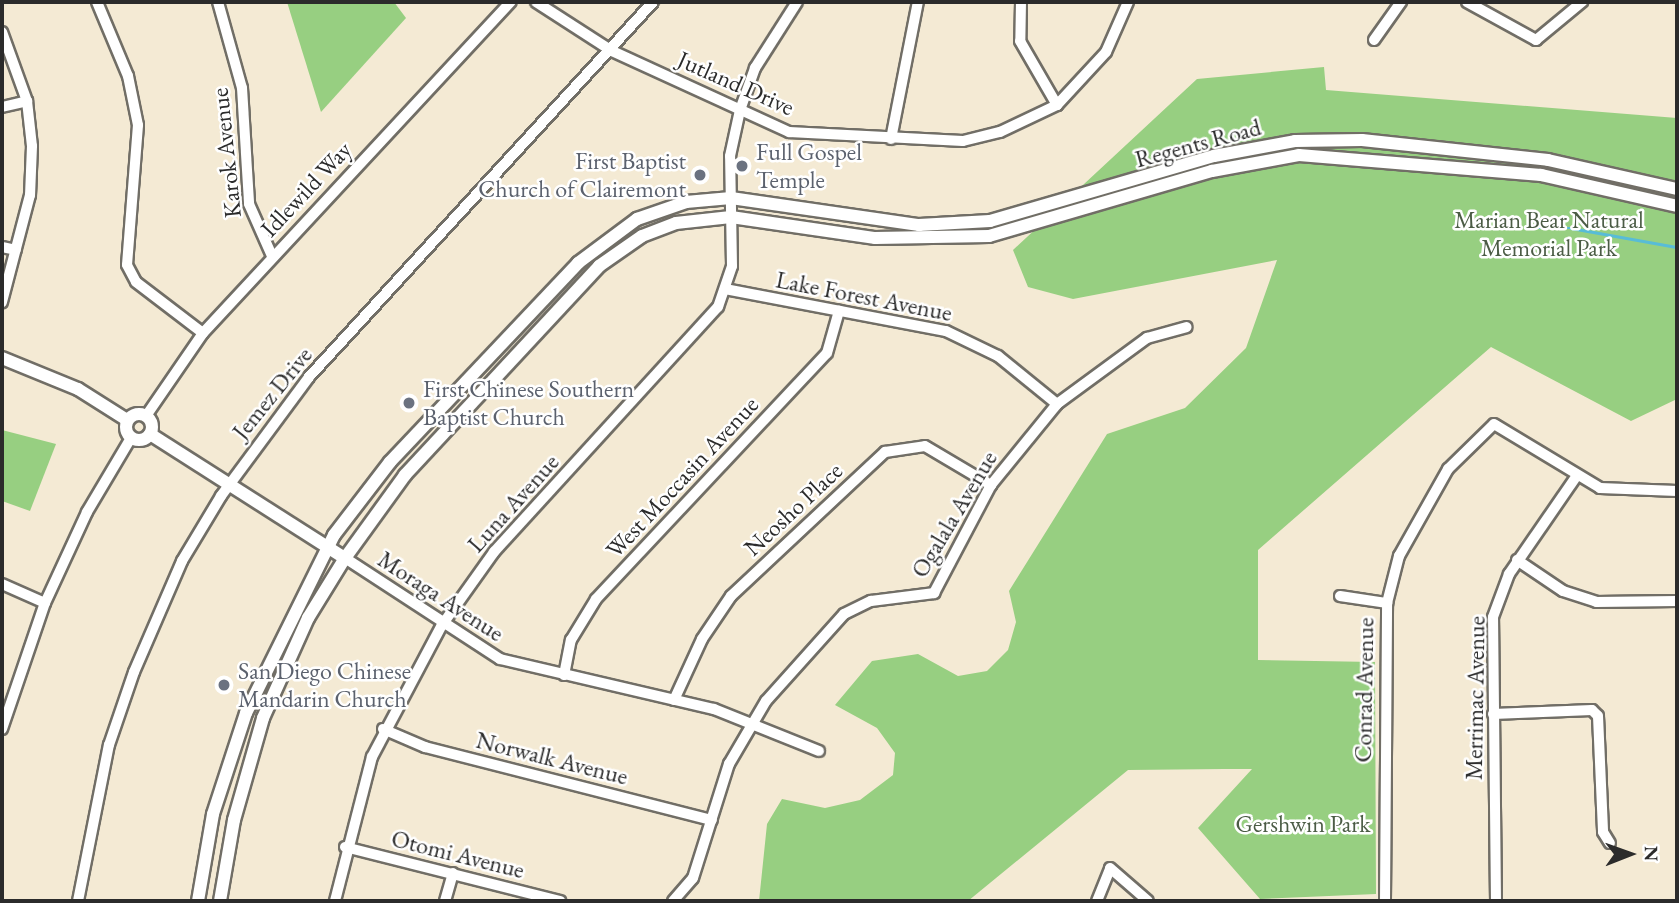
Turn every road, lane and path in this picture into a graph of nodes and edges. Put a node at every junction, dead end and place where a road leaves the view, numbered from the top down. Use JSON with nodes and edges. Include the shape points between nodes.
{"nodes":[{"id":1,"x":97,"y":2,"type":"edge"},
{"id":2,"x":218,"y":2,"type":"edge"},
{"id":3,"x":511,"y":2,"type":"edge"},
{"id":4,"x":537,"y":2,"type":"edge"},
{"id":5,"x":653,"y":2,"type":"edge"},
{"id":6,"x":797,"y":2,"type":"edge"},
{"id":7,"x":918,"y":2,"type":"edge"},
{"id":8,"x":1021,"y":2,"type":"edge"},
{"id":9,"x":1128,"y":2,"type":"edge"},
{"id":10,"x":1401,"y":2,"type":"edge"},
{"id":11,"x":1468,"y":2,"type":"edge"},
{"id":12,"x":1582,"y":2,"type":"edge"},
{"id":13,"x":2,"y":32,"type":"edge"},
{"id":14,"x":1374,"y":40,"type":"dead end"},
{"id":15,"x":612,"y":51,"type":"junction"},
{"id":16,"x":27,"y":101,"type":"junction"},
{"id":17,"x":1057,"y":105,"type":"junction"},
{"id":18,"x":2,"y":107,"type":"edge"},
{"id":19,"x":740,"y":110,"type":"junction"},
{"id":20,"x":891,"y":139,"type":"junction"},
{"id":21,"x":1677,"y":189,"type":"edge"},
{"id":22,"x":731,"y":198,"type":"junction"},
{"id":23,"x":1677,"y":206,"type":"edge"},
{"id":24,"x":732,"y":217,"type":"junction"},
{"id":25,"x":2,"y":247,"type":"edge"},
{"id":26,"x":16,"y":250,"type":"junction"},
{"id":27,"x":272,"y":256,"type":"junction"},
{"id":28,"x":725,"y":289,"type":"junction"},
{"id":29,"x":2,"y":302,"type":"edge"},
{"id":30,"x":839,"y":311,"type":"junction"},
{"id":31,"x":1186,"y":327,"type":"dead end"},
{"id":32,"x":203,"y":333,"type":"junction"},
{"id":33,"x":2,"y":358,"type":"edge"},
{"id":34,"x":1057,"y":404,"type":"junction"},
{"id":35,"x":146,"y":416,"type":"junction"},
{"id":36,"x":127,"y":420,"type":"junction"},
{"id":37,"x":150,"y":434,"type":"junction"},
{"id":38,"x":131,"y":438,"type":"junction"},
{"id":39,"x":1576,"y":477,"type":"junction"},
{"id":40,"x":229,"y":485,"type":"junction"},
{"id":41,"x":991,"y":485,"type":"junction"},
{"id":42,"x":1677,"y":491,"type":"edge"},
{"id":43,"x":326,"y":547,"type":"junction"},
{"id":44,"x":345,"y":558,"type":"junction"},
{"id":45,"x":1517,"y":560,"type":"junction"},
{"id":46,"x":2,"y":584,"type":"edge"},
{"id":47,"x":1340,"y":597,"type":"dead end"},
{"id":48,"x":1677,"y":601,"type":"edge"},
{"id":49,"x":45,"y":603,"type":"junction"},
{"id":50,"x":1387,"y":603,"type":"junction"},
{"id":51,"x":442,"y":625,"type":"junction"},
{"id":52,"x":564,"y":675,"type":"junction"},
{"id":53,"x":674,"y":700,"type":"junction"},
{"id":54,"x":1493,"y":714,"type":"junction"},
{"id":55,"x":751,"y":723,"type":"junction"},
{"id":56,"x":2,"y":729,"type":"edge"},
{"id":57,"x":383,"y":729,"type":"junction"},
{"id":58,"x":819,"y":751,"type":"dead end"},
{"id":59,"x":712,"y":820,"type":"junction"},
{"id":60,"x":1610,"y":843,"type":"dead end"},
{"id":61,"x":345,"y":848,"type":"junction"},
{"id":62,"x":453,"y":873,"type":"junction"},
{"id":63,"x":78,"y":901,"type":"edge"},
{"id":64,"x":198,"y":901,"type":"edge"},
{"id":65,"x":220,"y":901,"type":"edge"},
{"id":66,"x":335,"y":901,"type":"edge"},
{"id":67,"x":445,"y":901,"type":"edge"},
{"id":68,"x":560,"y":901,"type":"edge"},
{"id":69,"x":673,"y":901,"type":"edge"},
{"id":70,"x":1097,"y":901,"type":"edge"},
{"id":71,"x":1148,"y":901,"type":"edge"},
{"id":72,"x":1385,"y":901,"type":"edge"},
{"id":73,"x":1496,"y":901,"type":"edge"}],
"edges":[{"from":1,"to":32,"type":"street","via":[[128,76],[138,125],[127,265],[135,282]]},
{"from":2,"to":27,"type":"street","name":"Karok Avenue","via":[[242,88],[249,204]]},
{"from":3,"to":27,"type":"street","name":"Idlewild Way"},
{"from":4,"to":15,"type":"street","name":"Jutland Drive"},
{"from":5,"to":15,"type":"street","name":"Jemez Drive"},
{"from":6,"to":19,"type":"street","name":"Luna Avenue","via":[[760,58]]},
{"from":7,"to":20,"type":"street"},
{"from":8,"to":17,"type":"street","via":[[1020,41]]},
{"from":9,"to":17,"type":"street","via":[[1106,52]]},
{"from":10,"to":14,"type":"street"},
{"from":11,"to":12,"type":"street","via":[[1536,40]]},
{"from":13,"to":16,"type":"street"},
{"from":15,"to":19,"type":"street","name":"Jutland Drive"},
{"from":15,"to":40,"type":"street","name":"Jemez Drive","via":[[309,377]]},
{"from":16,"to":18,"type":"street"},
{"from":16,"to":26,"type":"street","via":[[30,195]]},
{"from":17,"to":20,"type":"street","name":"Jutland Drive","via":[[1000,132],[963,141]]},
{"from":19,"to":20,"type":"street","name":"Jutland Drive","via":[[789,132]]},
{"from":19,"to":22,"type":"street","name":"Luna Avenue"},
{"from":21,"to":22,"type":"main road","name":"Regents Road","via":[[1548,160],[1362,140],[1294,141],[1214,156],[990,222],[919,225]]},
{"from":22,"to":24,"type":"street","name":"Luna Avenue"},
{"from":22,"to":43,"type":"main road","name":"Regents Road","via":[[663,210],[598,242],[390,462]]},
{"from":23,"to":24,"type":"main road","name":"Regents Road","via":[[1541,175],[1299,155],[1212,171],[989,236],[875,238]]},
{"from":24,"to":28,"type":"street","name":"Luna Avenue"},
{"from":24,"to":44,"type":"main road","name":"Regents Road","via":[[676,223],[624,246],[599,266],[405,475]]},
{"from":25,"to":26,"type":"street"},
{"from":26,"to":29,"type":"street"},
{"from":27,"to":32,"type":"street","name":"Idlewild Way"},
{"from":28,"to":30,"type":"street","name":"Lake Forest Avenue"},
{"from":28,"to":51,"type":"street","name":"Luna Avenue","via":[[703,328],[495,552]]},
{"from":30,"to":34,"type":"street","name":"Lake Forest Avenue","via":[[966,339]]},
{"from":30,"to":52,"type":"street","name":"West Moccasin Avenue","via":[[827,354],[596,599],[571,639]]},
{"from":31,"to":34,"type":"street","name":"Ogalala Avenue","via":[[1147,338]]},
{"from":32,"to":35,"type":"street","name":"Idlewild Way"},
{"from":33,"to":36,"type":"main road","via":[[78,389]]},
{"from":34,"to":41,"type":"street","name":"Ogalala Avenue"},
{"from":35,"to":36,"type":"main road"},
{"from":35,"to":37,"type":"main road"},
{"from":36,"to":38,"type":"main road"},
{"from":37,"to":38,"type":"main road"},
{"from":37,"to":40,"type":"main road","name":"Moraga Avenue"},
{"from":38,"to":49,"type":"street","via":[[87,512]]},
{"from":39,"to":42,"type":"street","via":[[1618,493]]},
{"from":39,"to":45,"type":"street","name":"Merrimac Avenue"},
{"from":39,"to":50,"type":"street","name":"Conrad Avenue","via":[[1509,428],[1488,428],[1421,509]]},
{"from":40,"to":43,"type":"main road","name":"Moraga Avenue"},
{"from":40,"to":63,"type":"street","name":"Jemez Drive","via":[[182,561],[134,672],[109,745]]},
{"from":41,"to":53,"type":"street","name":"Neosho Place","via":[[925,446],[885,452],[732,596],[702,639]]},
{"from":41,"to":55,"type":"street","name":"Ogalala Avenue","via":[[934,593],[871,601],[844,614]]},
{"from":43,"to":44,"type":"main road","name":"Moraga Avenue"},
{"from":43,"to":64,"type":"main road","name":"Regents Road","via":[[246,713],[213,814]]},
{"from":44,"to":51,"type":"street","name":"Moraga Avenue"},
{"from":44,"to":65,"type":"main road","name":"Regents Road","via":[[308,618],[263,719],[234,820]]},
{"from":45,"to":48,"type":"street","via":[[1563,591],[1596,602]]},
{"from":45,"to":54,"type":"street","name":"Merrimac Avenue","via":[[1493,617]]},
{"from":46,"to":49,"type":"street"},
{"from":47,"to":50,"type":"street"},
{"from":49,"to":56,"type":"street"},
{"from":50,"to":72,"type":"street","name":"Conrad Avenue"},
{"from":51,"to":52,"type":"street","name":"Moraga Avenue","via":[[500,659]]},
{"from":51,"to":57,"type":"street","name":"Luna Avenue"},
{"from":52,"to":53,"type":"street","name":"Moraga Avenue"},
{"from":53,"to":55,"type":"street","name":"Moraga Avenue"},
{"from":54,"to":60,"type":"street","via":[[1592,710],[1598,716],[1603,832]]},
{"from":54,"to":73,"type":"street","name":"Merrimac Avenue"},
{"from":55,"to":58,"type":"street","name":"Moraga Avenue"},
{"from":55,"to":59,"type":"street","name":"Ogalala Avenue","via":[[729,764]]},
{"from":57,"to":59,"type":"street","name":"Norwalk Avenue","via":[[425,747]]},
{"from":57,"to":61,"type":"street","name":"Luna Avenue"},
{"from":59,"to":69,"type":"street","name":"Ogalala Avenue","via":[[694,878]]},
{"from":61,"to":62,"type":"street","name":"Otomi Avenue"},
{"from":61,"to":66,"type":"street","name":"Luna Avenue"},
{"from":62,"to":67,"type":"street"},
{"from":62,"to":68,"type":"street","name":"Otomi Avenue"},
{"from":70,"to":71,"type":"street","via":[[1110,868]]}]}
